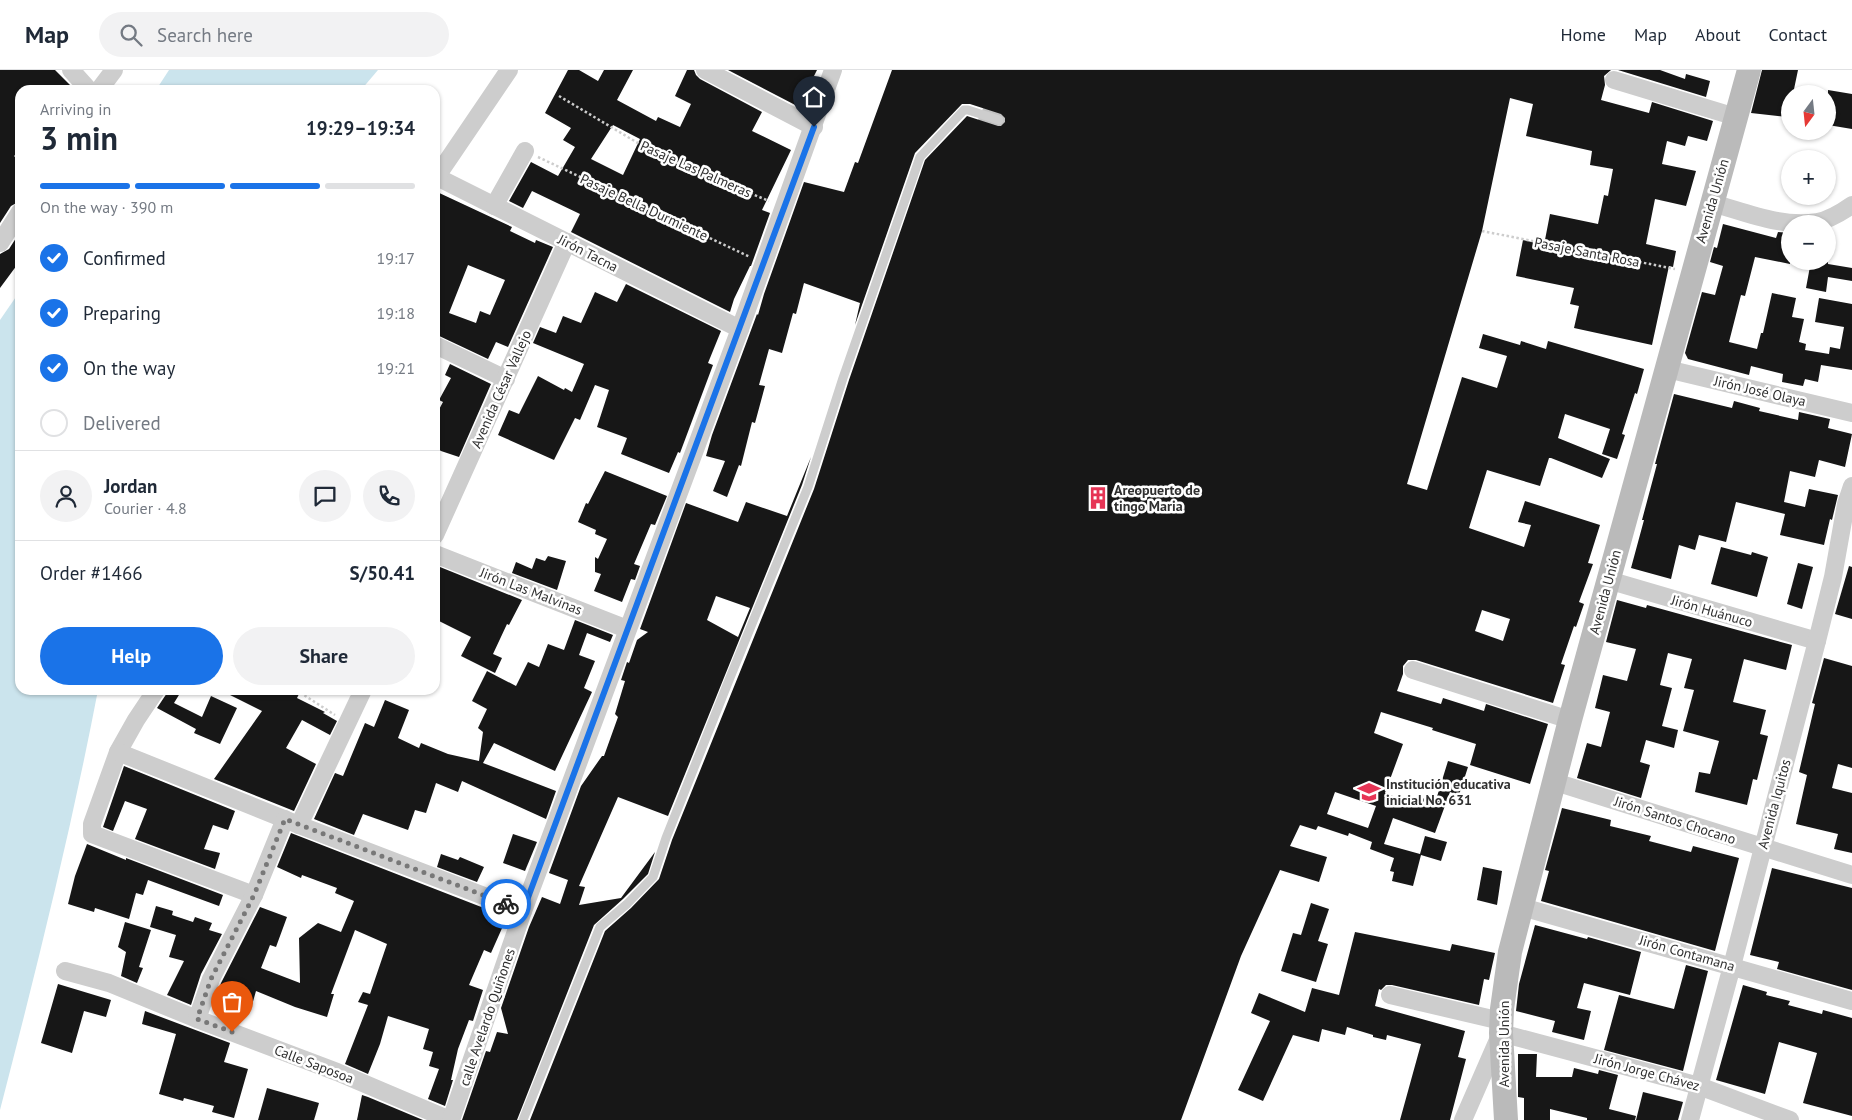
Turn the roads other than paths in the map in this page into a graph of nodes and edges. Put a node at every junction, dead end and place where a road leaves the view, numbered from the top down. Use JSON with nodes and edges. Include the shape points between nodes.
{"nodes":[{"id":1,"x":71,"y":70,"type":"edge"},
{"id":2,"x":114,"y":70,"type":"edge"},
{"id":3,"x":509,"y":70,"type":"edge"},
{"id":4,"x":705,"y":70,"type":"edge"},
{"id":5,"x":833,"y":70,"type":"edge"},
{"id":6,"x":1749,"y":70,"type":"edge"},
{"id":7,"x":1614,"y":80,"type":"dead end"},
{"id":8,"x":84,"y":85,"type":"edge"},
{"id":9,"x":103,"y":85,"type":"edge"},
{"id":10,"x":1736,"y":118,"type":"junction"},
{"id":11,"x":999,"y":120,"type":"dead end"},
{"id":12,"x":814,"y":127,"type":"junction"},
{"id":13,"x":525,"y":151,"type":"road end"},
{"id":14,"x":440,"y":172,"type":"edge"},
{"id":15,"x":440,"y":180,"type":"edge"},
{"id":16,"x":1712,"y":203,"type":"junction"},
{"id":17,"x":494,"y":206,"type":"junction"},
{"id":18,"x":1852,"y":206,"type":"edge"},
{"id":19,"x":15,"y":220,"type":"edge"},
{"id":20,"x":567,"y":242,"type":"junction"},
{"id":21,"x":0,"y":243,"type":"edge"},
{"id":22,"x":740,"y":329,"type":"junction"},
{"id":23,"x":440,"y":347,"type":"edge"},
{"id":24,"x":1667,"y":369,"type":"junction"},
{"id":25,"x":506,"y":379,"type":"junction"},
{"id":26,"x":1852,"y":413,"type":"edge"},
{"id":27,"x":1852,"y":486,"type":"edge"},
{"id":28,"x":440,"y":524,"type":"edge"},
{"id":29,"x":440,"y":556,"type":"edge"},
{"id":30,"x":1608,"y":580,"type":"junction"},
{"id":31,"x":627,"y":628,"type":"junction"},
{"id":32,"x":1817,"y":642,"type":"junction"},
{"id":33,"x":1413,"y":670,"type":"dead end"},
{"id":34,"x":153,"y":695,"type":"edge"},
{"id":35,"x":360,"y":695,"type":"edge"},
{"id":36,"x":1570,"y":720,"type":"junction"},
{"id":37,"x":118,"y":752,"type":"junction"},
{"id":38,"x":1555,"y":782,"type":"junction"},
{"id":39,"x":292,"y":822,"type":"junction"},
{"id":40,"x":1762,"y":848,"type":"junction"},
{"id":41,"x":1852,"y":875,"type":"edge"},
{"id":42,"x":254,"y":895,"type":"junction"},
{"id":43,"x":1522,"y":907,"type":"junction"},
{"id":44,"x":523,"y":911,"type":"junction"},
{"id":45,"x":1732,"y":966,"type":"junction"},
{"id":46,"x":64,"y":971,"type":"dead end"},
{"id":47,"x":1390,"y":995,"type":"dead end"},
{"id":48,"x":1852,"y":1001,"type":"edge"},
{"id":49,"x":197,"y":1019,"type":"junction"},
{"id":50,"x":1501,"y":1027,"type":"junction"},
{"id":51,"x":1699,"y":1086,"type":"junction"},
{"id":52,"x":450,"y":1120,"type":"edge"},
{"id":53,"x":523,"y":1120,"type":"edge"},
{"id":54,"x":1463,"y":1120,"type":"edge"},
{"id":55,"x":1506,"y":1120,"type":"edge"},
{"id":56,"x":1690,"y":1120,"type":"edge"},
{"id":57,"x":1790,"y":1120,"type":"edge"}],
"edges":[{"from":1,"to":8,"type":"street"},
{"from":2,"to":9,"type":"street"},
{"from":3,"to":14,"type":"street"},
{"from":4,"to":12,"type":"street"},
{"from":5,"to":12,"type":"street","name":"calle Avelardo Quiñones"},
{"from":6,"to":10,"type":"main road","name":"Avenida Unión"},
{"from":7,"to":10,"type":"street"},
{"from":10,"to":16,"type":"main road","name":"Avenida Unión"},
{"from":11,"to":53,"type":"lane","via":[[964,110],[920,157],[808,488],[653,877],[600,927]]},
{"from":12,"to":22,"type":"street","name":"calle Avelardo Quiñones"},
{"from":13,"to":17,"type":"street"},
{"from":15,"to":17,"type":"street","name":"Jirón Tacna"},
{"from":16,"to":18,"type":"street","via":[[1791,223],[1819,222]]},
{"from":16,"to":24,"type":"main road","name":"Avenida Unión"},
{"from":17,"to":20,"type":"street","name":"Jirón Tacna"},
{"from":19,"to":21,"type":"street"},
{"from":20,"to":22,"type":"street","name":"Jirón Tacna"},
{"from":20,"to":25,"type":"street","name":"Avenida César Vallejo"},
{"from":22,"to":31,"type":"street","name":"calle Avelardo Quiñones"},
{"from":23,"to":25,"type":"street"},
{"from":24,"to":26,"type":"street","name":"Jirón José Olaya"},
{"from":24,"to":30,"type":"main road","name":"Avenida Unión"},
{"from":25,"to":28,"type":"street","name":"Avenida César Vallejo"},
{"from":27,"to":32,"type":"street","name":"Avenida Iquitos"},
{"from":29,"to":31,"type":"street","name":"Jirón Las Malvinas"},
{"from":30,"to":32,"type":"street","name":"Jirón Huánuco"},
{"from":30,"to":36,"type":"main road","name":"Avenida Unión"},
{"from":31,"to":44,"type":"street","name":"calle Avelardo Quiñones"},
{"from":32,"to":40,"type":"street","name":"Avenida Iquitos"},
{"from":33,"to":36,"type":"street"},
{"from":34,"to":37,"type":"street"},
{"from":35,"to":39,"type":"street"},
{"from":36,"to":38,"type":"main road","name":"Avenida Unión"},
{"from":37,"to":39,"type":"street"},
{"from":37,"to":42,"type":"street","via":[[92,824],[92,834]]},
{"from":38,"to":40,"type":"street","name":"Jirón Santos Chocano"},
{"from":38,"to":43,"type":"main road","name":"Avenida Unión"},
{"from":39,"to":42,"type":"street"},
{"from":39,"to":44,"type":"street"},
{"from":40,"to":41,"type":"street","name":"Jirón Santos Chocano"},
{"from":40,"to":45,"type":"street","name":"Avenida Iquitos"},
{"from":42,"to":49,"type":"street","via":[[211,979]]},
{"from":43,"to":45,"type":"street","name":"Jirón Contamana"},
{"from":43,"to":50,"type":"main road","name":"Avenida Unión","via":[[1510,952]]},
{"from":44,"to":52,"type":"street","name":"calle Avelardo Quiñones"},
{"from":45,"to":48,"type":"street","name":"Jirón Contamana"},
{"from":45,"to":51,"type":"street","name":"Avenida Iquitos"},
{"from":46,"to":49,"type":"street","name":"Calle Saposoa","via":[[109,983]]},
{"from":47,"to":50,"type":"street","name":"Jirón Jorge Chávez"},
{"from":49,"to":52,"type":"street","name":"Calle Saposoa","via":[[337,1072]]},
{"from":50,"to":51,"type":"street","name":"Jirón Jorge Chávez"},
{"from":50,"to":54,"type":"street"},
{"from":50,"to":55,"type":"main road","name":"Avenida Unión"},
{"from":51,"to":56,"type":"street","name":"Avenida Iquitos"},
{"from":51,"to":57,"type":"street","name":"Jirón Jorge Chávez"}]}
